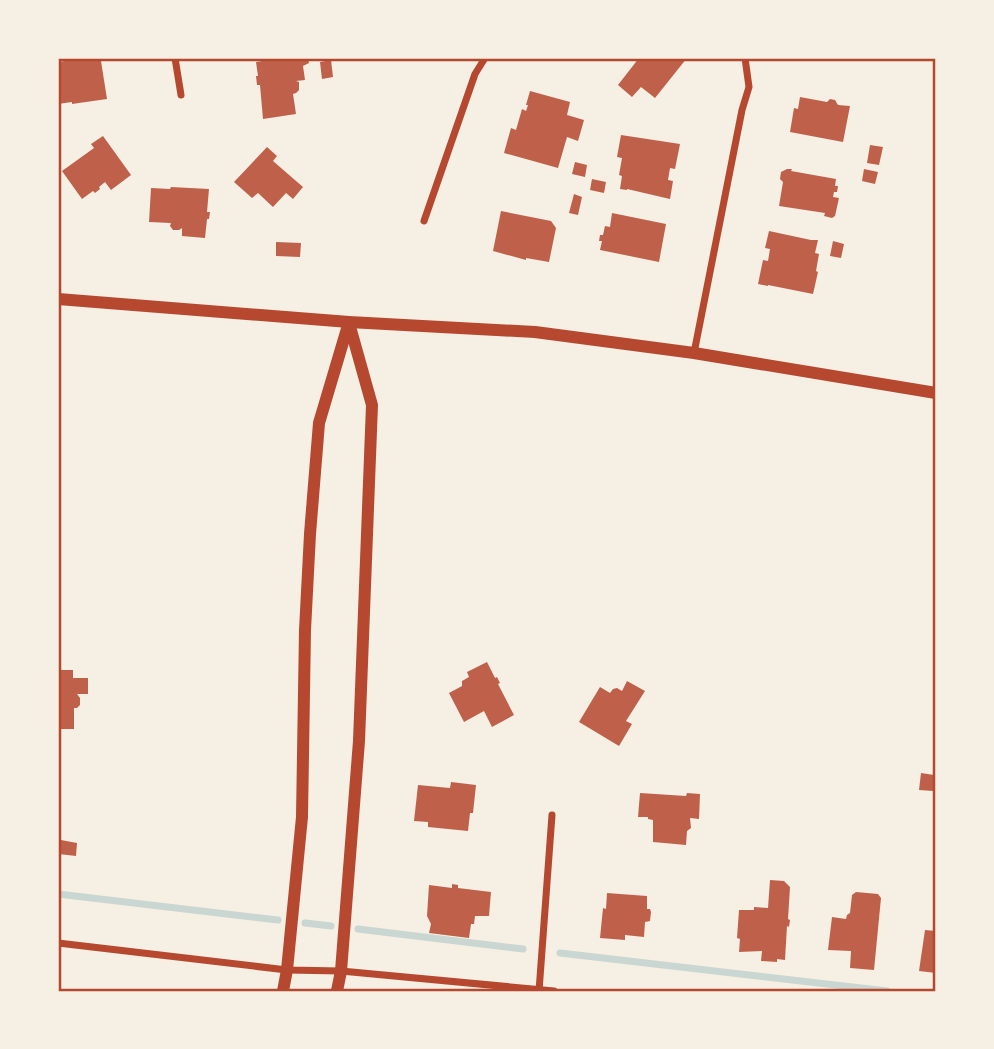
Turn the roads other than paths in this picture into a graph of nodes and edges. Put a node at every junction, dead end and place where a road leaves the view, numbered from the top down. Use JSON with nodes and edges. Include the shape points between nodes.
{"nodes":[{"id":1,"x":176,"y":58,"type":"edge"},
{"id":2,"x":485,"y":58,"type":"edge"},
{"id":3,"x":745,"y":58,"type":"edge"},
{"id":4,"x":181,"y":95,"type":"dead end"},
{"id":5,"x":424,"y":220,"type":"dead end"},
{"id":6,"x":58,"y":299,"type":"edge"},
{"id":7,"x":349,"y":322,"type":"junction"},
{"id":8,"x":694,"y":353,"type":"junction"},
{"id":9,"x":936,"y":393,"type":"edge"},
{"id":10,"x":552,"y":815,"type":"dead end"},
{"id":11,"x":58,"y":943,"type":"edge"},
{"id":12,"x":287,"y":970,"type":"junction"},
{"id":13,"x":341,"y":971,"type":"junction"},
{"id":14,"x":539,"y":990,"type":"edge"},
{"id":15,"x":283,"y":991,"type":"edge"},
{"id":16,"x":338,"y":991,"type":"edge"},
{"id":17,"x":554,"y":991,"type":"edge"}],
"edges":[{"from":1,"to":4,"type":"street"},
{"from":2,"to":5,"type":"street","via":[[475,74]]},
{"from":3,"to":8,"type":"street","via":[[749,87]]},
{"from":6,"to":7,"type":"street"},
{"from":7,"to":8,"type":"street","via":[[535,332]]},
{"from":7,"to":12,"type":"street","via":[[319,423],[305,630],[302,817]]},
{"from":7,"to":13,"type":"street","via":[[372,405],[359,741]]},
{"from":8,"to":9,"type":"street"},
{"from":10,"to":14,"type":"street"},
{"from":11,"to":12,"type":"street"},
{"from":12,"to":13,"type":"street"},
{"from":12,"to":15,"type":"street"},
{"from":13,"to":14,"type":"street"},
{"from":13,"to":16,"type":"street"},
{"from":14,"to":17,"type":"street"}]}
